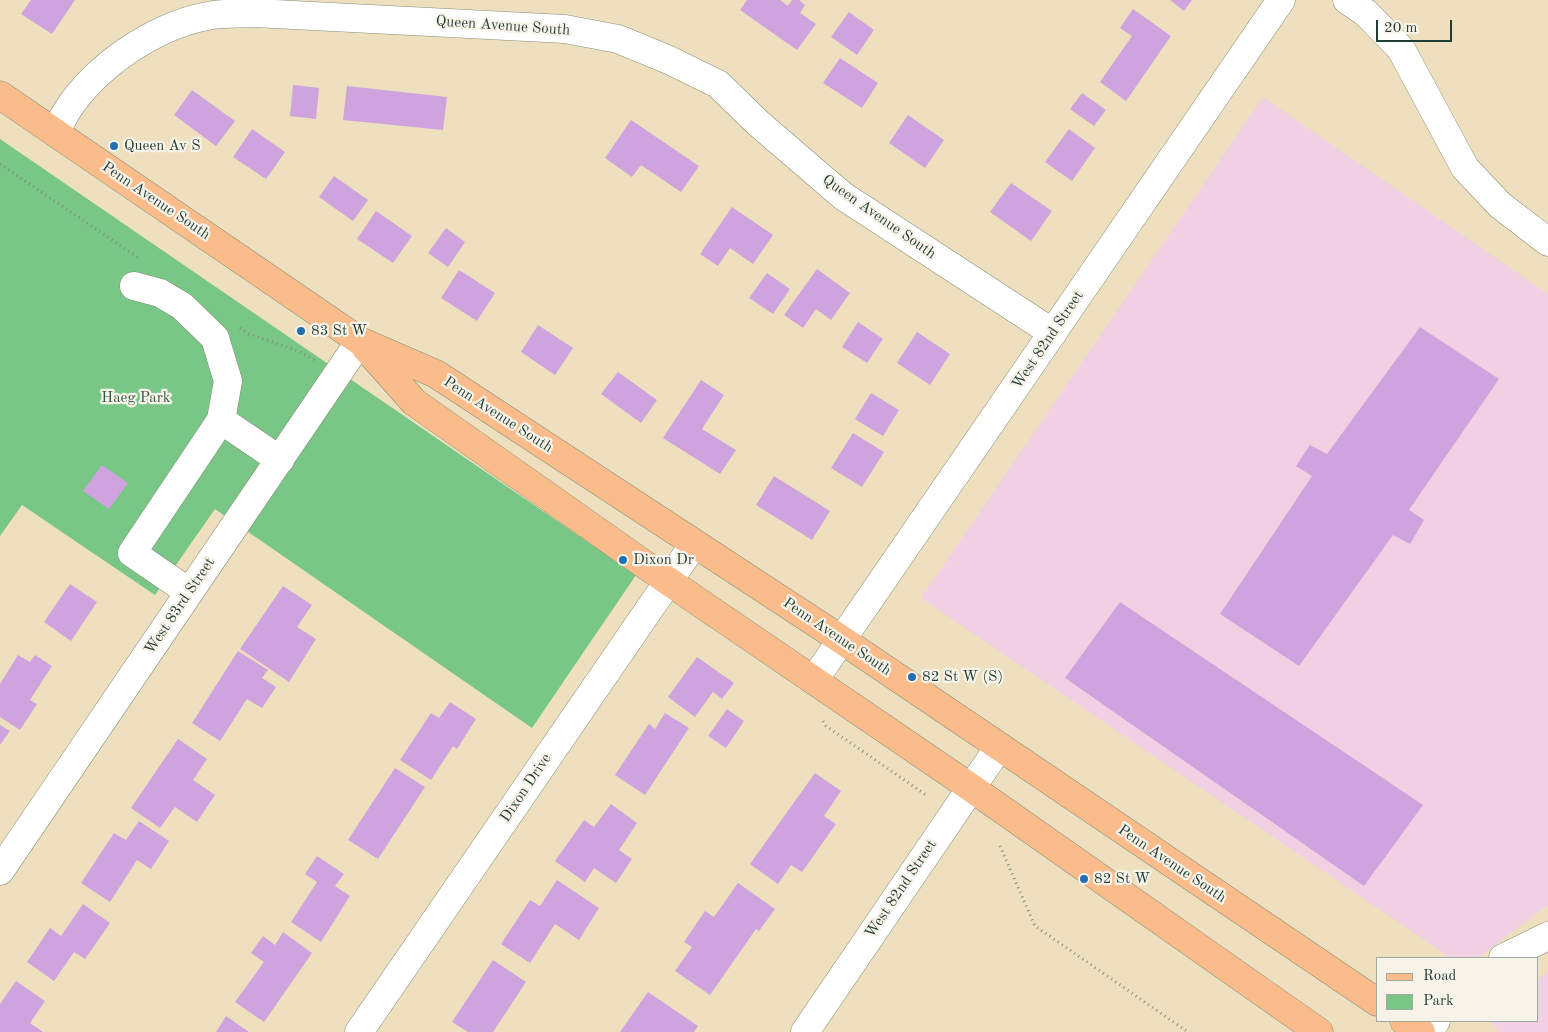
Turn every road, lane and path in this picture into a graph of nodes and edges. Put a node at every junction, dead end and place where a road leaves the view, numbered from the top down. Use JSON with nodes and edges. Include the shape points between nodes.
{"nodes":[{"id":1,"x":1281,"y":0,"type":"edge"},
{"id":2,"x":1347,"y":0,"type":"edge"},
{"id":3,"x":0,"y":94,"type":"edge"},
{"id":4,"x":55,"y":132,"type":"junction"},
{"id":5,"x":1548,"y":242,"type":"edge"},
{"id":6,"x":134,"y":286,"type":"dead end"},
{"id":7,"x":1053,"y":333,"type":"junction"},
{"id":8,"x":360,"y":341,"type":"junction"},
{"id":9,"x":221,"y":420,"type":"junction"},
{"id":10,"x":280,"y":460,"type":"junction"},
{"id":11,"x":694,"y":544,"type":"junction"},
{"id":12,"x":668,"y":581,"type":"junction"},
{"id":13,"x":189,"y":592,"type":"junction"},
{"id":14,"x":842,"y":640,"type":"junction"},
{"id":15,"x":814,"y":680,"type":"junction"},
{"id":16,"x":822,"y":719,"type":"dead end"},
{"id":17,"x":998,"y":747,"type":"junction"},
{"id":18,"x":970,"y":787,"type":"junction"},
{"id":19,"x":926,"y":795,"type":"dead end"},
{"id":20,"x":1000,"y":846,"type":"dead end"},
{"id":21,"x":0,"y":870,"type":"edge"},
{"id":22,"x":1548,"y":936,"type":"edge"},
{"id":23,"x":1505,"y":957,"type":"edge"},
{"id":24,"x":1376,"y":1001,"type":"edge"},
{"id":25,"x":1406,"y":1022,"type":"edge"},
{"id":26,"x":359,"y":1032,"type":"edge"},
{"id":27,"x":805,"y":1032,"type":"edge"},
{"id":28,"x":1188,"y":1032,"type":"edge"},
{"id":29,"x":1319,"y":1032,"type":"edge"},
{"id":30,"x":1421,"y":1032,"type":"edge"}],
"edges":[{"from":1,"to":7,"type":"street","name":"West 82nd Street"},
{"from":2,"to":5,"type":"street","via":[[1366,13],[1402,48],[1465,168],[1500,205]]},
{"from":3,"to":4,"type":"main road","name":"Penn Avenue South"},
{"from":4,"to":7,"type":"street","name":"Queen Avenue South","via":[[73,102],[101,72],[134,47],[173,26],[213,15],[255,13],[565,29],[618,39],[718,84],[758,124],[843,196]]},
{"from":4,"to":8,"type":"main road","name":"Penn Avenue South"},
{"from":6,"to":9,"type":"street","via":[[160,293],[182,306],[215,338],[228,381]]},
{"from":7,"to":14,"type":"street","name":"West 82nd Street"},
{"from":8,"to":10,"type":"street","name":"West 83rd Street"},
{"from":8,"to":11,"type":"main road","name":"Penn Avenue South","via":[[436,374]]},
{"from":8,"to":12,"type":"main road","name":"Penn Avenue South","via":[[414,402]]},
{"from":9,"to":10,"type":"street"},
{"from":9,"to":13,"type":"street","via":[[132,553]]},
{"from":10,"to":13,"type":"street","name":"West 83rd Street"},
{"from":11,"to":12,"type":"street","name":"Dixon Drive"},
{"from":11,"to":14,"type":"main road","name":"Penn Avenue South"},
{"from":12,"to":15,"type":"main road","name":"Penn Avenue South"},
{"from":12,"to":26,"type":"street","name":"Dixon Drive"},
{"from":13,"to":21,"type":"street","name":"West 83rd Street"},
{"from":14,"to":15,"type":"street","name":"West 82nd Street"},
{"from":14,"to":17,"type":"main road","name":"Penn Avenue South"},
{"from":15,"to":18,"type":"main road","name":"Penn Avenue South"},
{"from":16,"to":19,"type":"path","via":[[826,726]]},
{"from":17,"to":18,"type":"street","name":"West 82nd Street"},
{"from":17,"to":24,"type":"main road","name":"Penn Avenue South"},
{"from":18,"to":27,"type":"street","name":"West 82nd Street"},
{"from":18,"to":29,"type":"main road","name":"Penn Avenue South"},
{"from":20,"to":28,"type":"path","via":[[1035,926]]},
{"from":22,"to":23,"type":"street"},
{"from":25,"to":30,"type":"main road"}]}
